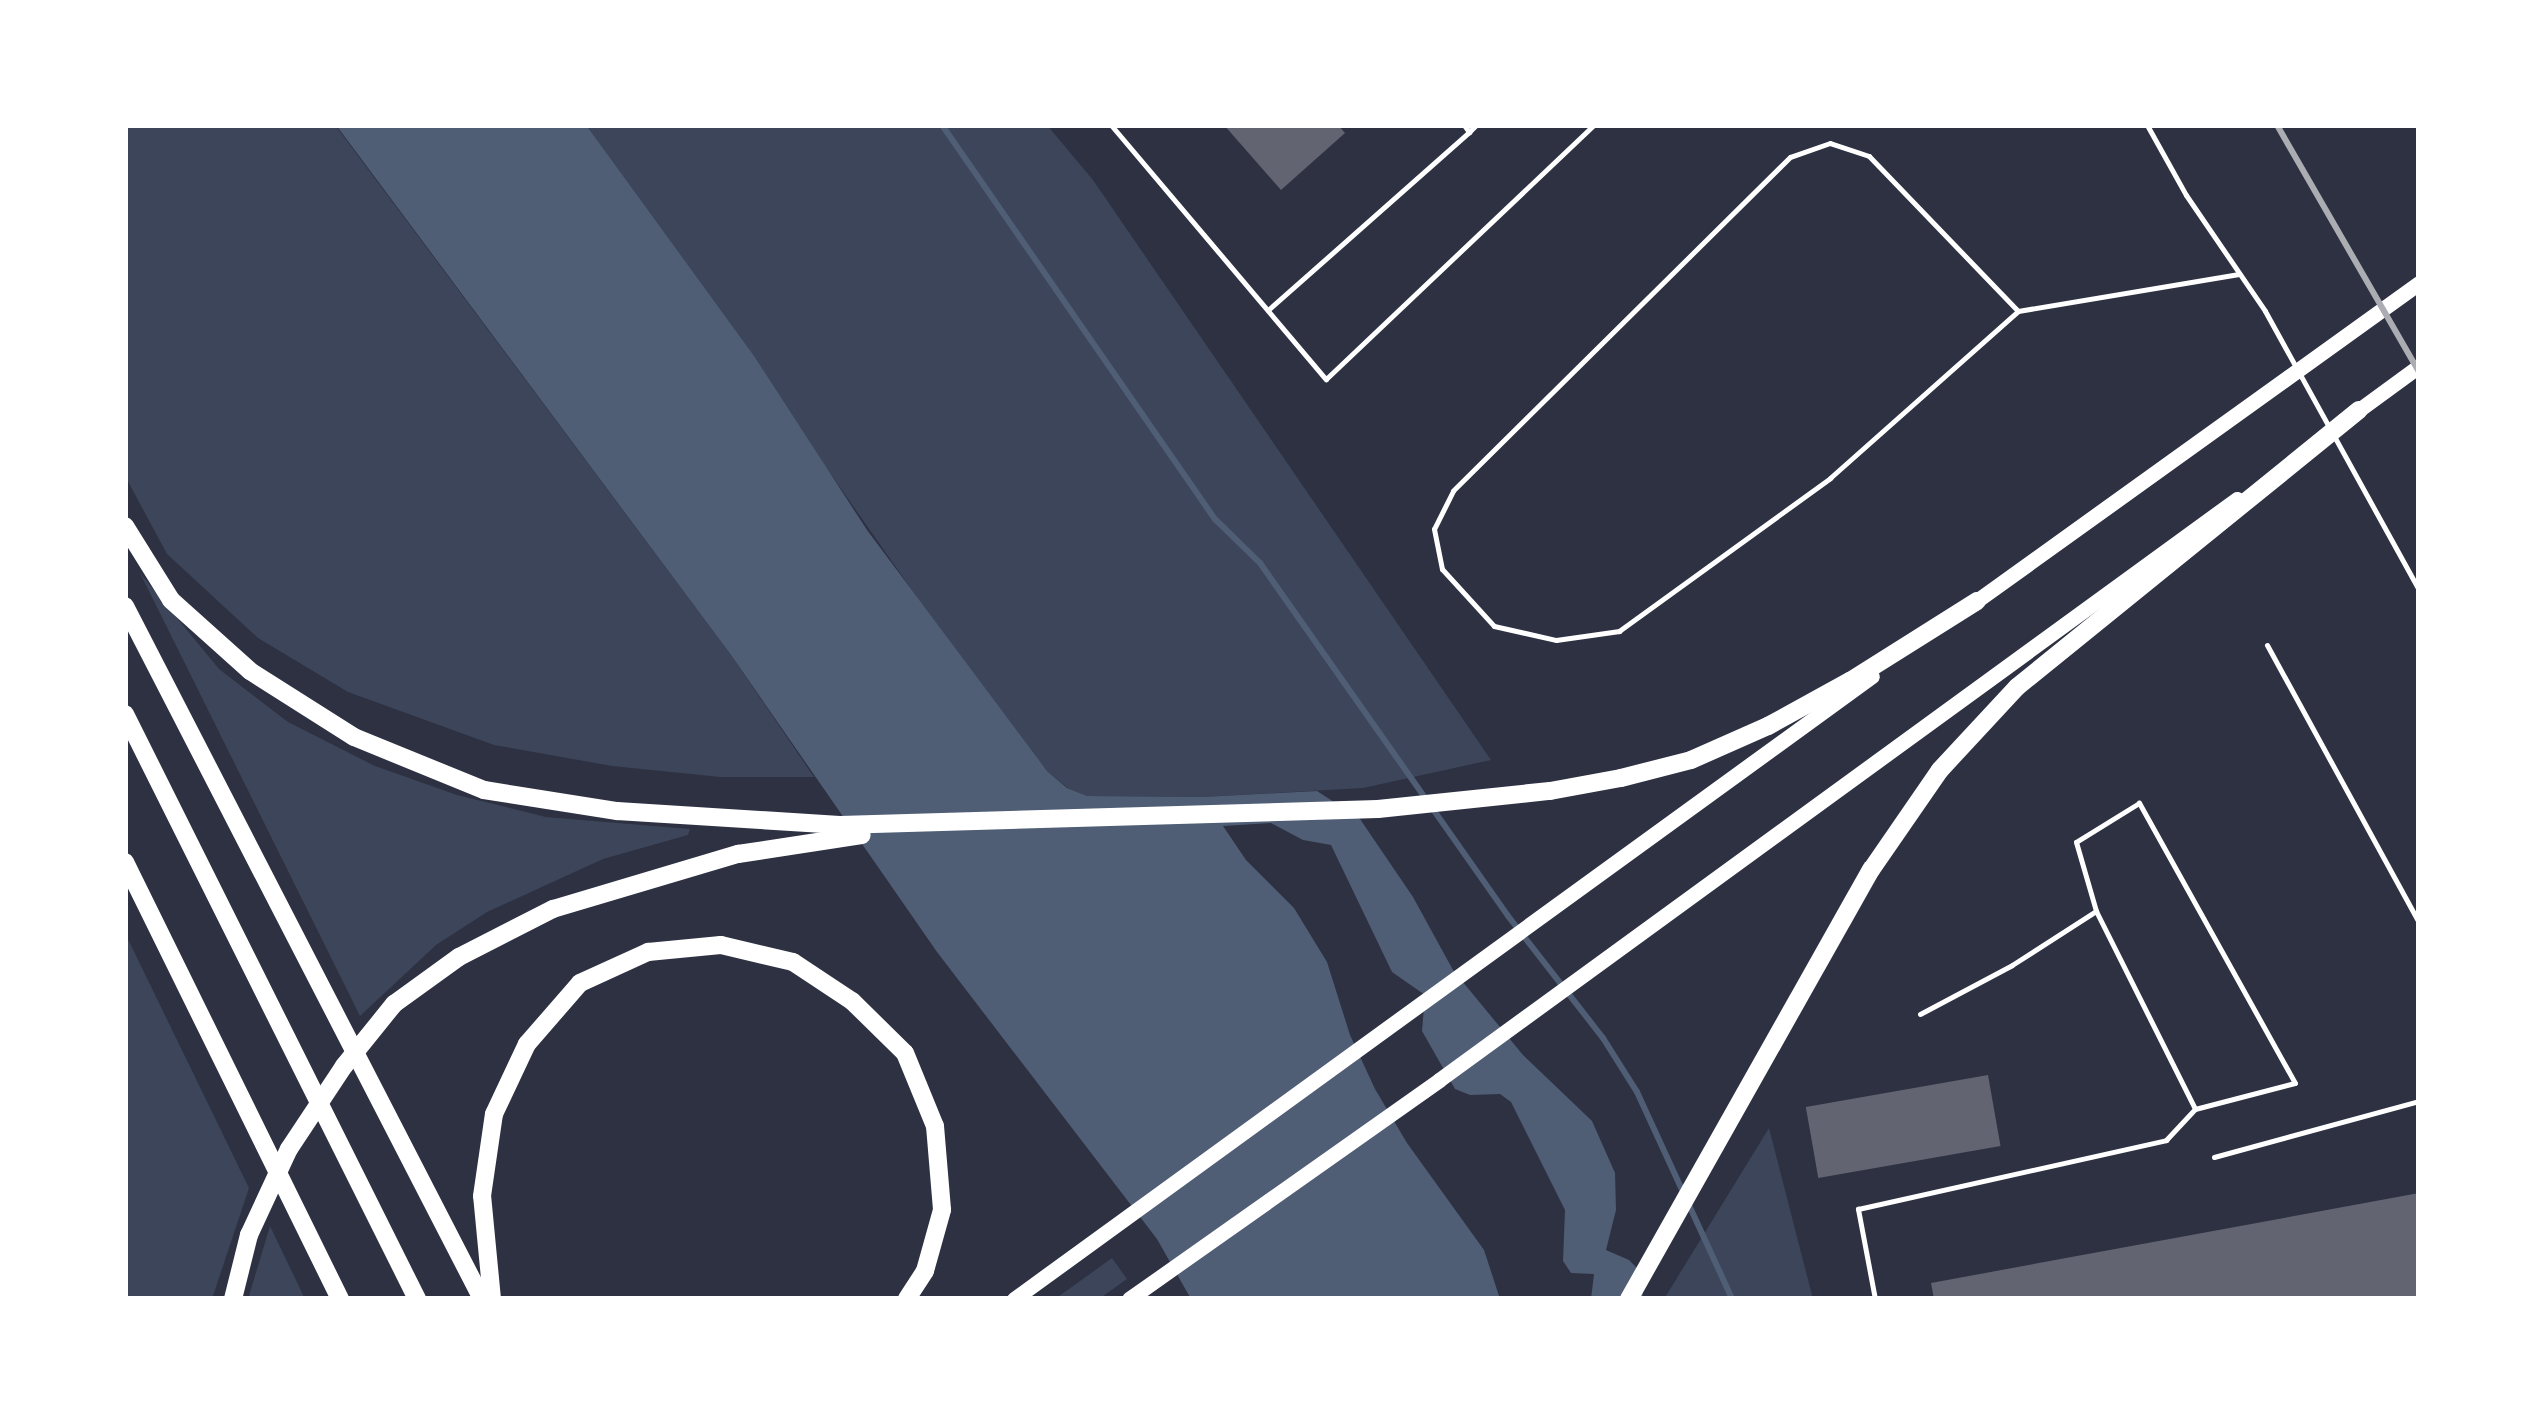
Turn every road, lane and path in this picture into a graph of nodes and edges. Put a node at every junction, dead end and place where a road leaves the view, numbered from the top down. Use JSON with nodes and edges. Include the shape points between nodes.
{"nodes":[{"id":1,"x":1111,"y":125,"type":"edge"},
{"id":2,"x":1464,"y":125,"type":"edge"},
{"id":3,"x":1476,"y":125,"type":"edge"},
{"id":4,"x":1594,"y":125,"type":"edge"},
{"id":5,"x":2148,"y":125,"type":"edge"},
{"id":6,"x":1469,"y":132,"type":"junction"},
{"id":7,"x":2238,"y":274,"type":"junction"},
{"id":8,"x":2419,"y":282,"type":"edge"},
{"id":9,"x":1268,"y":310,"type":"junction"},
{"id":10,"x":2018,"y":310,"type":"junction"},
{"id":11,"x":2419,"y":366,"type":"edge"},
{"id":12,"x":2359,"y":410,"type":"junction"},
{"id":13,"x":125,"y":526,"type":"edge"},
{"id":14,"x":2419,"y":590,"type":"edge"},
{"id":15,"x":1977,"y":600,"type":"junction"},
{"id":16,"x":125,"y":606,"type":"edge"},
{"id":17,"x":2267,"y":645,"type":"dead end"},
{"id":18,"x":125,"y":714,"type":"edge"},
{"id":19,"x":939,"y":825,"type":"junction"},
{"id":20,"x":125,"y":862,"type":"edge"},
{"id":21,"x":2096,"y":911,"type":"junction"},
{"id":22,"x":2419,"y":923,"type":"edge"},
{"id":23,"x":1920,"y":1014,"type":"dead end"},
{"id":24,"x":2419,"y":1101,"type":"edge"},
{"id":25,"x":2195,"y":1109,"type":"junction"},
{"id":26,"x":2214,"y":1157,"type":"dead end"},
{"id":27,"x":233,"y":1299,"type":"edge"},
{"id":28,"x":340,"y":1299,"type":"edge"},
{"id":29,"x":418,"y":1299,"type":"edge"},
{"id":30,"x":482,"y":1299,"type":"edge"},
{"id":31,"x":492,"y":1299,"type":"edge"},
{"id":32,"x":907,"y":1299,"type":"edge"},
{"id":33,"x":1014,"y":1299,"type":"edge"},
{"id":34,"x":1129,"y":1299,"type":"edge"},
{"id":35,"x":1629,"y":1299,"type":"edge"},
{"id":36,"x":1875,"y":1299,"type":"edge"}],
"edges":[{"from":1,"to":9,"type":"lane"},
{"from":2,"to":6,"type":"lane"},
{"from":3,"to":6,"type":"lane"},
{"from":4,"to":9,"type":"lane","via":[[1326,379]]},
{"from":5,"to":7,"type":"lane"},
{"from":6,"to":9,"type":"lane"},
{"from":7,"to":10,"type":"lane"},
{"from":7,"to":14,"type":"lane","via":[[2265,311]]},
{"from":8,"to":15,"type":"main road"},
{"from":10,"to":10,"type":"lane","via":[[1869,156],[1830,143],[1790,156],[1453,491],[1434,529],[1442,569],[1494,626],[1556,640],[1619,631],[1830,478]]},
{"from":11,"to":12,"type":"main road"},
{"from":12,"to":34,"type":"main road"},
{"from":12,"to":35,"type":"highway","via":[[2017,687],[1940,770],[1871,870]]},
{"from":13,"to":19,"type":"highway","via":[[171,600],[250,671],[354,737],[484,790],[617,811]]},
{"from":15,"to":19,"type":"highway","via":[[1768,726],[1691,760],[1620,778],[1378,809]]},
{"from":15,"to":33,"type":"main road"},
{"from":16,"to":30,"type":"highway"},
{"from":17,"to":22,"type":"lane"},
{"from":18,"to":29,"type":"highway"},
{"from":19,"to":27,"type":"highway","via":[[738,854],[553,909],[458,957],[394,1004],[309,1116],[249,1235]]},
{"from":20,"to":28,"type":"highway"},
{"from":21,"to":23,"type":"lane"},
{"from":21,"to":25,"type":"lane"},
{"from":21,"to":25,"type":"lane","via":[[2076,842],[2139,804],[2295,1082]]},
{"from":24,"to":26,"type":"lane"},
{"from":25,"to":36,"type":"lane","via":[[2166,1140],[1858,1210]]},
{"from":31,"to":32,"type":"highway","via":[[482,1196],[494,1114],[527,1044],[580,984],[648,952],[722,945],[793,962],[852,1001],[905,1052],[935,1126],[942,1210],[926,1271]]}]}
